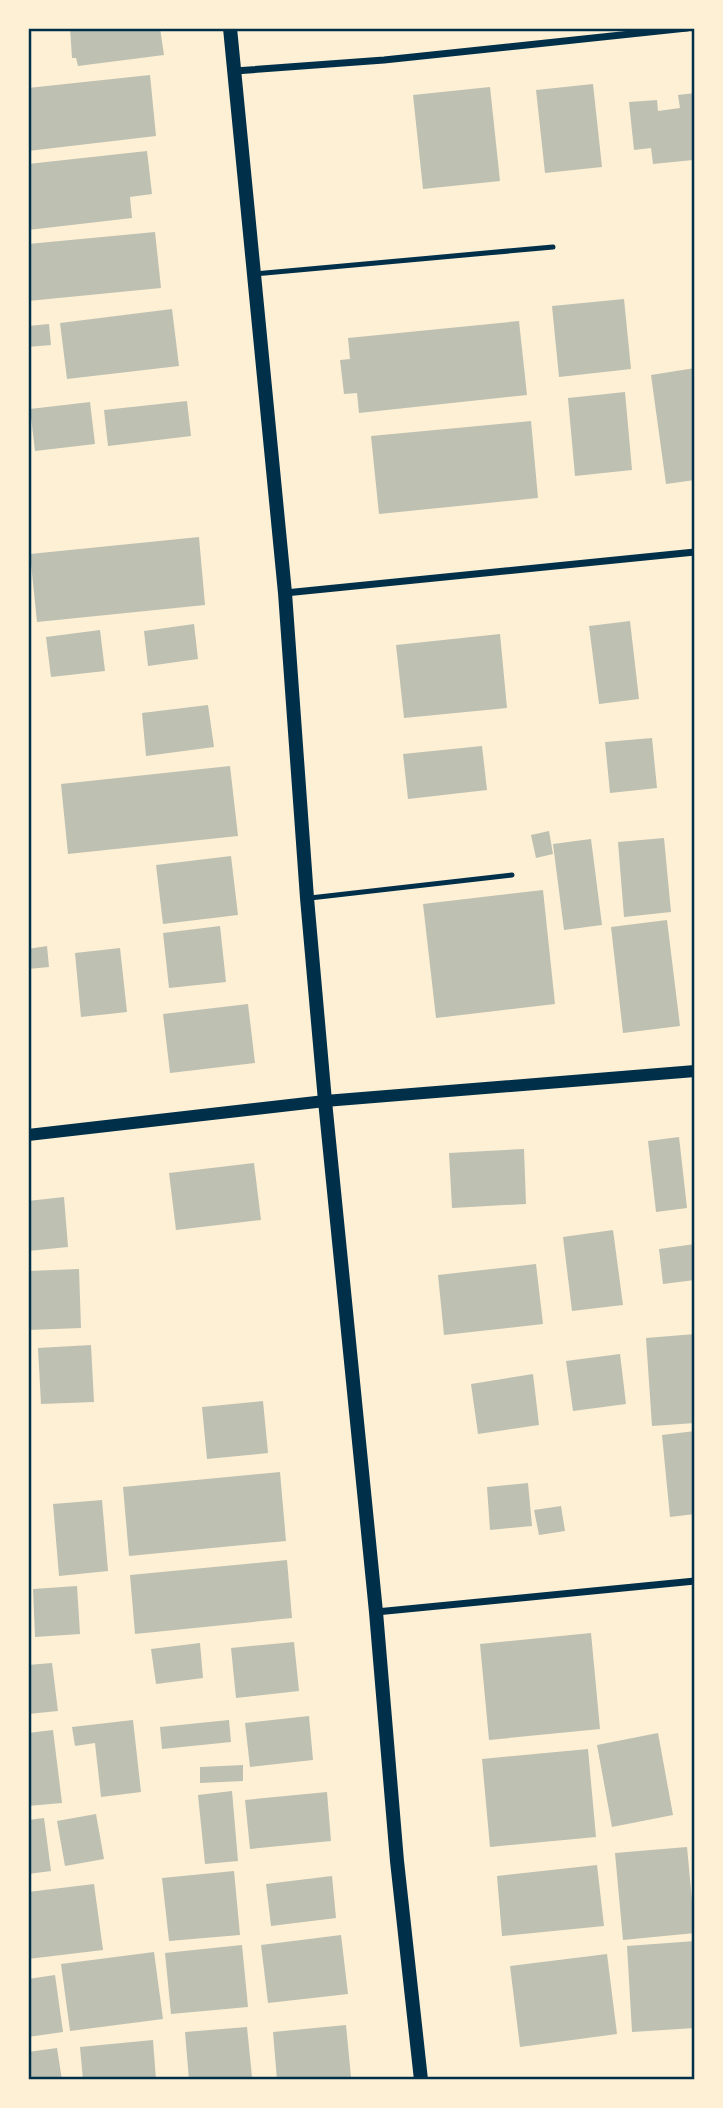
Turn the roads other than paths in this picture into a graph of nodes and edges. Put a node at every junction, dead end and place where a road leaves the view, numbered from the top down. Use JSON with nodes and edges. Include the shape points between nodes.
{"nodes":[{"id":1,"x":230,"y":28,"type":"edge"},
{"id":2,"x":687,"y":28,"type":"edge"},
{"id":3,"x":234,"y":71,"type":"junction"},
{"id":4,"x":553,"y":247,"type":"dead end"},
{"id":5,"x":254,"y":274,"type":"junction"},
{"id":6,"x":695,"y":552,"type":"edge"},
{"id":7,"x":285,"y":593,"type":"junction"},
{"id":8,"x":512,"y":875,"type":"dead end"},
{"id":9,"x":307,"y":898,"type":"junction"},
{"id":10,"x":695,"y":1071,"type":"edge"},
{"id":11,"x":325,"y":1101,"type":"junction"},
{"id":12,"x":28,"y":1135,"type":"edge"},
{"id":13,"x":695,"y":1581,"type":"edge"},
{"id":14,"x":376,"y":1612,"type":"junction"},
{"id":15,"x":421,"y":2080,"type":"edge"}],
"edges":[{"from":1,"to":3,"type":"main road"},
{"from":2,"to":3,"type":"street"},
{"from":3,"to":5,"type":"main road"},
{"from":4,"to":5,"type":"lane"},
{"from":5,"to":7,"type":"main road"},
{"from":6,"to":7,"type":"street"},
{"from":7,"to":9,"type":"main road"},
{"from":8,"to":9,"type":"lane"},
{"from":9,"to":11,"type":"main road"},
{"from":10,"to":11,"type":"street"},
{"from":11,"to":12,"type":"street"},
{"from":11,"to":14,"type":"main road"},
{"from":13,"to":14,"type":"street"},
{"from":14,"to":15,"type":"main road"}]}
